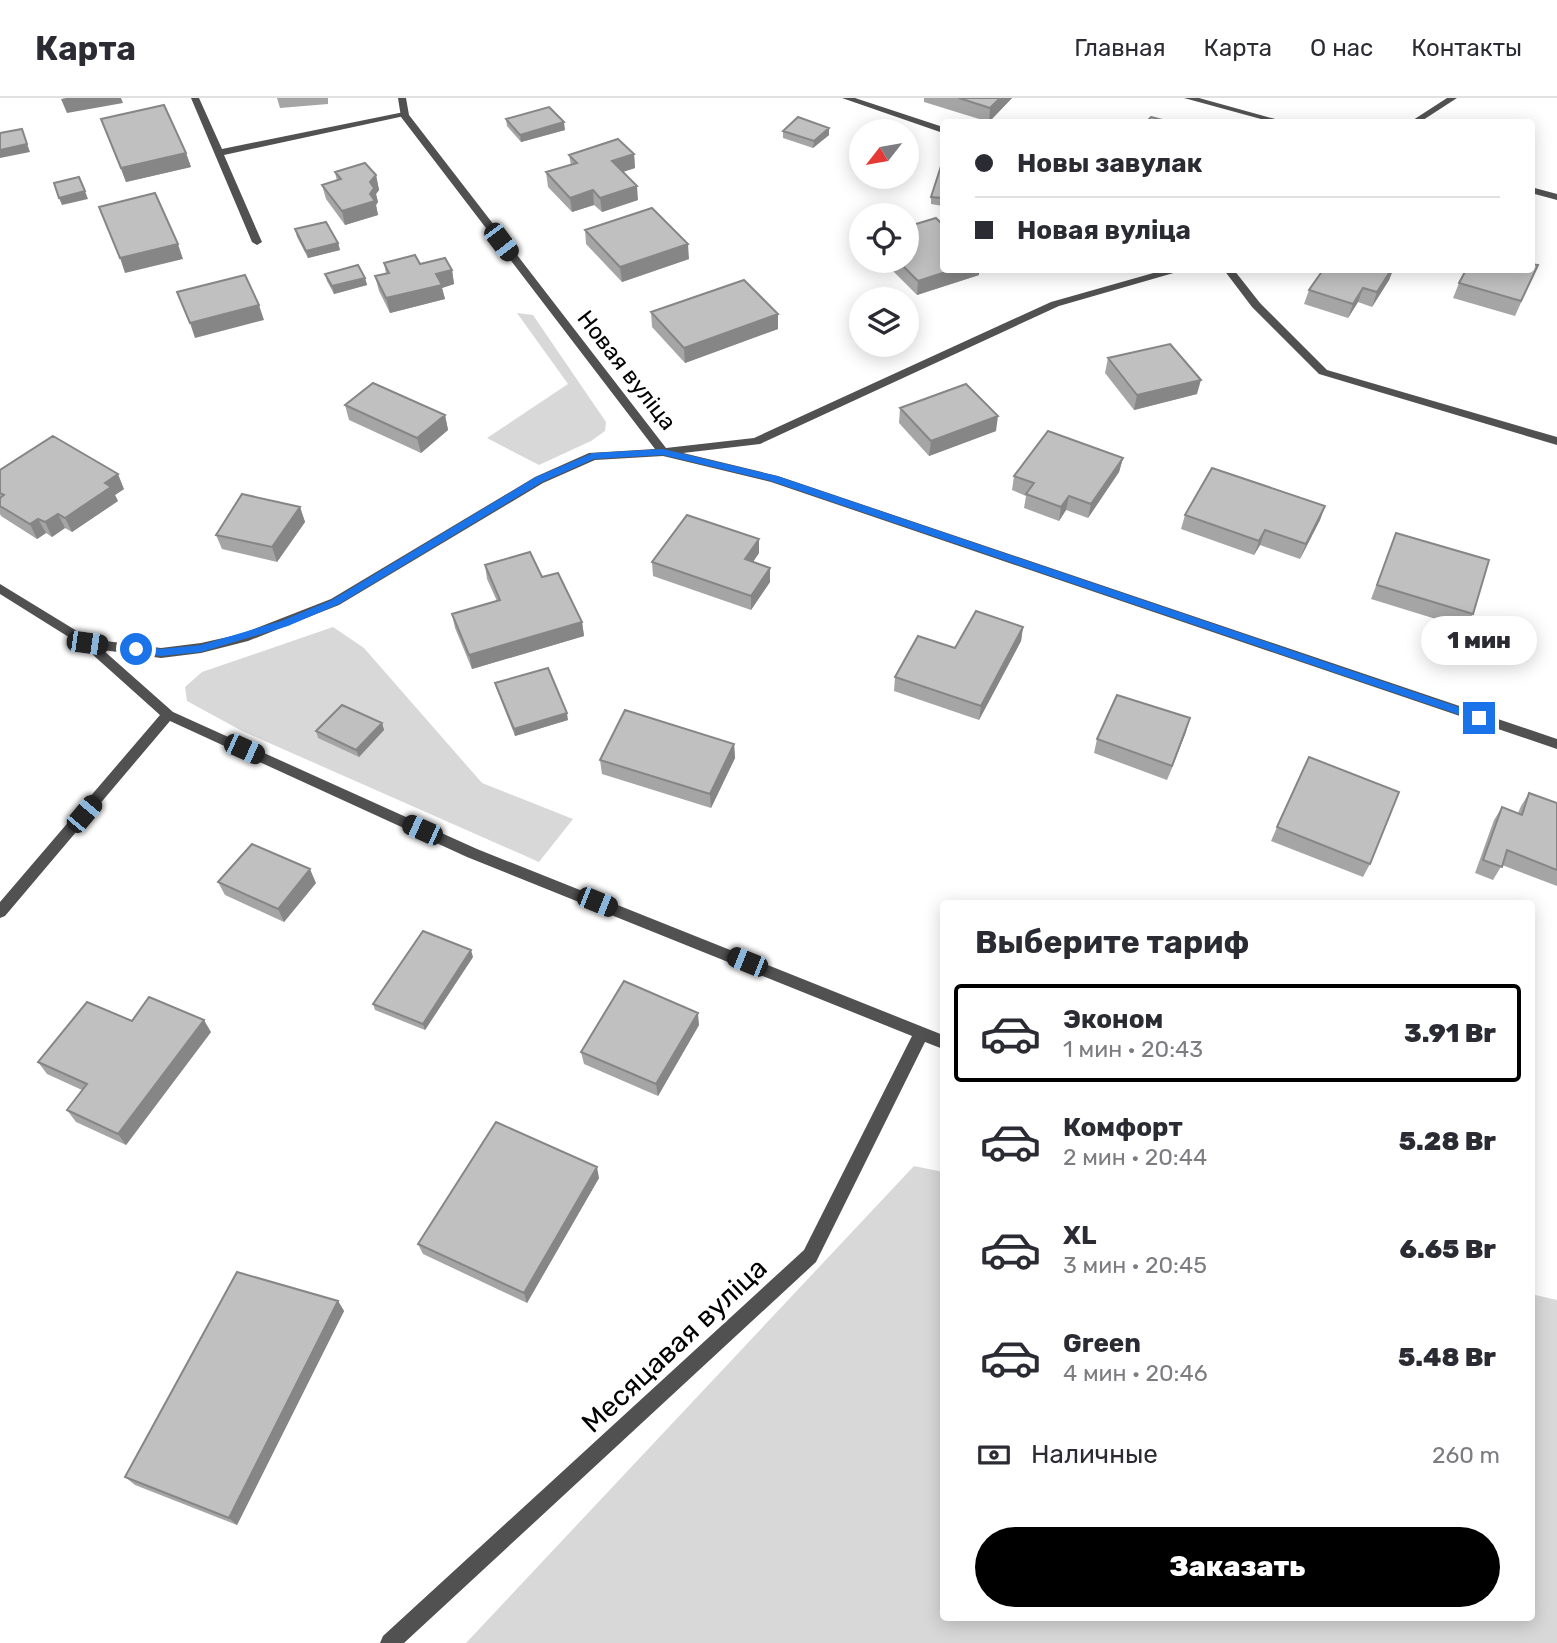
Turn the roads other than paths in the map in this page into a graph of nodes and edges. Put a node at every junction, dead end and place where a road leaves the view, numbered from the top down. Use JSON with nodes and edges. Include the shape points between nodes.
{"nodes":[{"id":1,"x":195,"y":98,"type":"edge"},
{"id":2,"x":402,"y":98,"type":"edge"},
{"id":3,"x":846,"y":98,"type":"edge"},
{"id":4,"x":1188,"y":98,"type":"edge"},
{"id":5,"x":1453,"y":98,"type":"edge"},
{"id":6,"x":404,"y":116,"type":"junction"},
{"id":7,"x":1269,"y":119,"type":"edge"},
{"id":8,"x":1420,"y":119,"type":"edge"},
{"id":9,"x":940,"y":129,"type":"edge"},
{"id":10,"x":218,"y":153,"type":"junction"},
{"id":11,"x":1535,"y":191,"type":"edge"},
{"id":12,"x":1557,"y":197,"type":"edge"},
{"id":13,"x":257,"y":242,"type":"dead end"},
{"id":14,"x":1163,"y":273,"type":"edge"},
{"id":15,"x":1231,"y":273,"type":"edge"},
{"id":16,"x":1557,"y":440,"type":"edge"},
{"id":17,"x":663,"y":452,"type":"junction"},
{"id":18,"x":0,"y":588,"type":"edge"},
{"id":19,"x":87,"y":643,"type":"junction"},
{"id":20,"x":168,"y":715,"type":"junction"},
{"id":21,"x":1557,"y":744,"type":"edge"},
{"id":22,"x":0,"y":912,"type":"edge"},
{"id":23,"x":922,"y":1032,"type":"junction"},
{"id":24,"x":940,"y":1041,"type":"edge"},
{"id":25,"x":390,"y":1643,"type":"edge"}],
"edges":[{"from":1,"to":10,"type":"street"},
{"from":2,"to":6,"type":"street"},
{"from":3,"to":9,"type":"street"},
{"from":4,"to":7,"type":"street"},
{"from":5,"to":8,"type":"street"},
{"from":6,"to":10,"type":"street"},
{"from":6,"to":17,"type":"street","name":"Новая вуліца"},
{"from":10,"to":13,"type":"street"},
{"from":11,"to":12,"type":"street"},
{"from":14,"to":17,"type":"street","via":[[1055,304],[756,441]]},
{"from":15,"to":16,"type":"street","via":[[1323,372]]},
{"from":17,"to":19,"type":"street","via":[[582,460],[539,480],[335,602],[244,638],[161,653]]},
{"from":17,"to":21,"type":"street","name":"Новая вуліца","via":[[774,479]]},
{"from":18,"to":19,"type":"street"},
{"from":19,"to":20,"type":"street"},
{"from":20,"to":22,"type":"street"},
{"from":20,"to":23,"type":"street","via":[[472,853]]},
{"from":23,"to":24,"type":"street"},
{"from":23,"to":25,"type":"street","name":"Месяцавая вуліца","via":[[810,1256]]}]}
